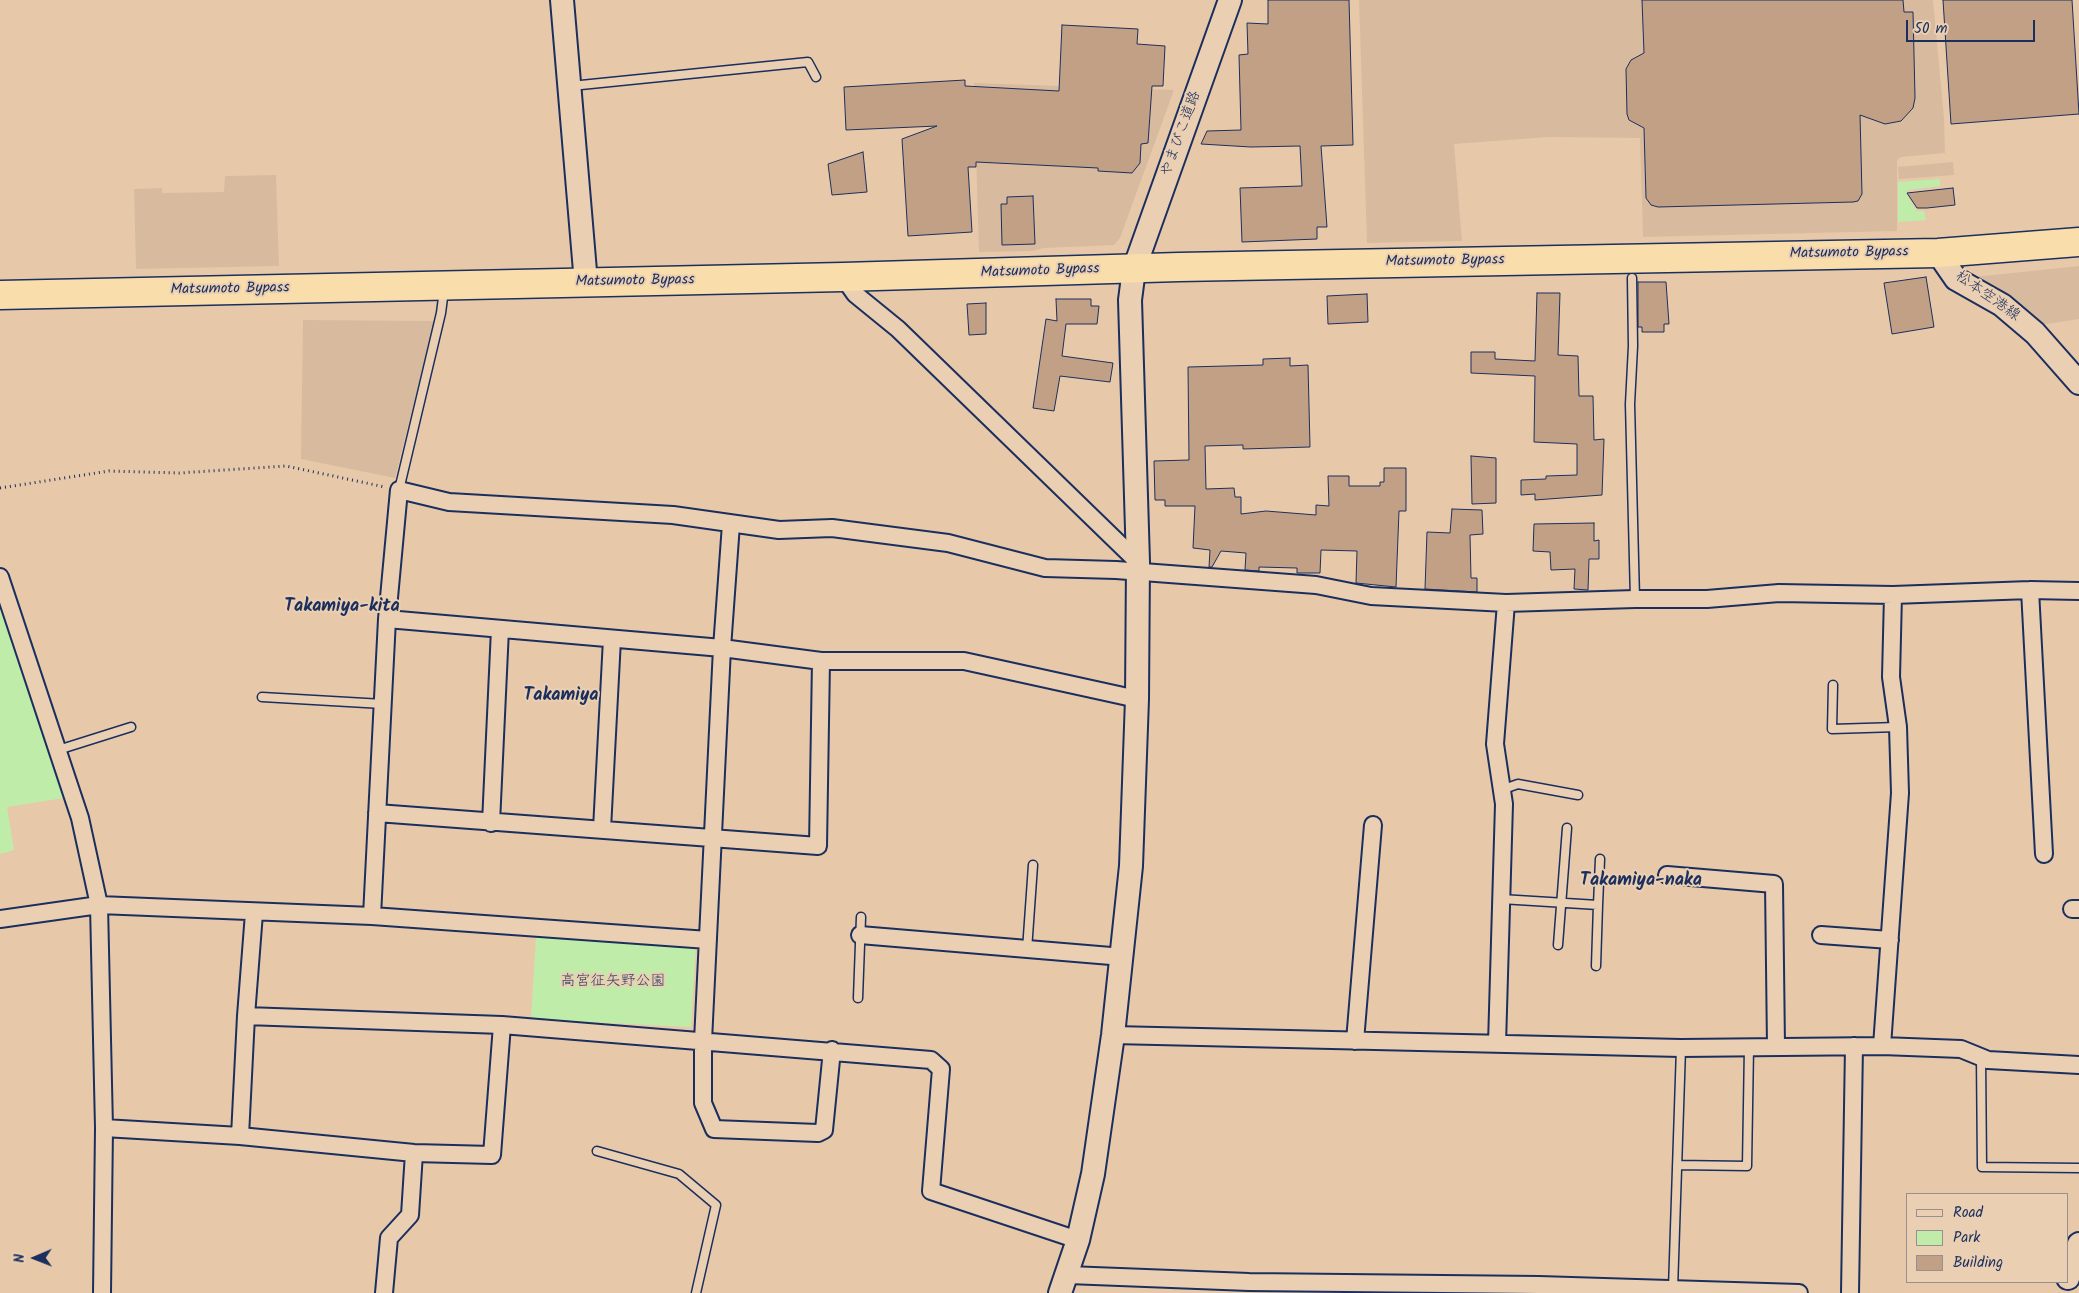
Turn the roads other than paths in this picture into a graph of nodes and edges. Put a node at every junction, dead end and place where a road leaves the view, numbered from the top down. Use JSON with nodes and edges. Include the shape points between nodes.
{"nodes":[{"id":1,"x":562,"y":0,"type":"edge"},
{"id":2,"x":1230,"y":0,"type":"edge"},
{"id":3,"x":816,"y":77,"type":"dead end"},
{"id":4,"x":569,"y":87,"type":"junction"},
{"id":5,"x":2079,"y":242,"type":"edge"},
{"id":6,"x":1938,"y":253,"type":"junction"},
{"id":7,"x":1134,"y":269,"type":"junction"},
{"id":8,"x":843,"y":277,"type":"junction"},
{"id":9,"x":1632,"y":278,"type":"dead end"},
{"id":10,"x":586,"y":283,"type":"junction"},
{"id":11,"x":444,"y":286,"type":"junction"},
{"id":12,"x":0,"y":295,"type":"edge"},
{"id":13,"x":2079,"y":384,"type":"edge"},
{"id":14,"x":399,"y":490,"type":"junction"},
{"id":15,"x":731,"y":524,"type":"junction"},
{"id":16,"x":1138,"y":567,"type":"junction"},
{"id":17,"x":0,"y":577,"type":"edge"},
{"id":18,"x":2030,"y":590,"type":"junction"},
{"id":19,"x":2079,"y":591,"type":"edge"},
{"id":20,"x":1893,"y":595,"type":"junction"},
{"id":21,"x":1635,"y":599,"type":"junction"},
{"id":22,"x":1506,"y":603,"type":"junction"},
{"id":23,"x":387,"y":619,"type":"junction"},
{"id":24,"x":500,"y":629,"type":"junction"},
{"id":25,"x":612,"y":638,"type":"junction"},
{"id":26,"x":722,"y":648,"type":"junction"},
{"id":27,"x":821,"y":661,"type":"junction"},
{"id":28,"x":1833,"y":685,"type":"dead end"},
{"id":29,"x":262,"y":697,"type":"dead end"},
{"id":30,"x":1137,"y":699,"type":"junction"},
{"id":31,"x":383,"y":704,"type":"junction"},
{"id":32,"x":131,"y":727,"type":"dead end"},
{"id":33,"x":1898,"y":727,"type":"junction"},
{"id":34,"x":58,"y":750,"type":"junction"},
{"id":35,"x":1501,"y":790,"type":"junction"},
{"id":36,"x":1578,"y":795,"type":"dead end"},
{"id":37,"x":377,"y":813,"type":"junction"},
{"id":38,"x":491,"y":823,"type":"junction"},
{"id":39,"x":1373,"y":825,"type":"dead end"},
{"id":40,"x":1567,"y":828,"type":"dead end"},
{"id":41,"x":602,"y":829,"type":"junction"},
{"id":42,"x":713,"y":837,"type":"junction"},
{"id":43,"x":2044,"y":854,"type":"dead end"},
{"id":44,"x":1600,"y":859,"type":"dead end"},
{"id":45,"x":1033,"y":865,"type":"dead end"},
{"id":46,"x":1667,"y":875,"type":"dead end"},
{"id":47,"x":1501,"y":899,"type":"junction"},
{"id":48,"x":1560,"y":902,"type":"junction"},
{"id":49,"x":99,"y":905,"type":"junction"},
{"id":50,"x":1598,"y":905,"type":"junction"},
{"id":51,"x":254,"y":912,"type":"junction"},
{"id":52,"x":372,"y":916,"type":"junction"},
{"id":53,"x":861,"y":917,"type":"dead end"},
{"id":54,"x":0,"y":919,"type":"edge"},
{"id":55,"x":860,"y":935,"type":"junction"},
{"id":56,"x":1820,"y":935,"type":"dead end"},
{"id":57,"x":708,"y":940,"type":"junction"},
{"id":58,"x":1890,"y":940,"type":"junction"},
{"id":59,"x":1558,"y":945,"type":"dead end"},
{"id":60,"x":1026,"y":950,"type":"junction"},
{"id":61,"x":1123,"y":957,"type":"junction"},
{"id":62,"x":1596,"y":966,"type":"dead end"},
{"id":63,"x":858,"y":998,"type":"dead end"},
{"id":64,"x":246,"y":1016,"type":"junction"},
{"id":65,"x":502,"y":1025,"type":"junction"},
{"id":66,"x":1114,"y":1035,"type":"junction"},
{"id":67,"x":703,"y":1041,"type":"junction"},
{"id":68,"x":1355,"y":1041,"type":"junction"},
{"id":69,"x":1498,"y":1044,"type":"junction"},
{"id":70,"x":1854,"y":1046,"type":"junction"},
{"id":71,"x":1882,"y":1046,"type":"junction"},
{"id":72,"x":1749,"y":1047,"type":"junction"},
{"id":73,"x":1776,"y":1047,"type":"junction"},
{"id":74,"x":1681,"y":1048,"type":"junction"},
{"id":75,"x":832,"y":1050,"type":"junction"},
{"id":76,"x":1981,"y":1057,"type":"junction"},
{"id":77,"x":2079,"y":1065,"type":"edge"},
{"id":78,"x":104,"y":1128,"type":"junction"},
{"id":79,"x":240,"y":1136,"type":"junction"},
{"id":80,"x":597,"y":1151,"type":"dead end"},
{"id":81,"x":414,"y":1153,"type":"junction"},
{"id":82,"x":1677,"y":1165,"type":"junction"},
{"id":83,"x":2079,"y":1168,"type":"edge"},
{"id":84,"x":1078,"y":1240,"type":"junction"},
{"id":85,"x":2079,"y":1244,"type":"edge"},
{"id":86,"x":2069,"y":1275,"type":"edge"},
{"id":87,"x":1064,"y":1284,"type":"edge"},
{"id":88,"x":1673,"y":1289,"type":"junction"},
{"id":89,"x":1617,"y":1290,"type":"edge"},
{"id":90,"x":102,"y":1293,"type":"edge"},
{"id":91,"x":384,"y":1293,"type":"edge"},
{"id":92,"x":696,"y":1293,"type":"edge"},
{"id":93,"x":1799,"y":1293,"type":"edge"},
{"id":94,"x":1850,"y":1293,"type":"edge"}],
"edges":[{"from":1,"to":4,"type":"street"},
{"from":2,"to":7,"type":"street","name":"やまびこ道路"},
{"from":3,"to":4,"type":"lane","via":[[808,62]]},
{"from":4,"to":10,"type":"street"},
{"from":5,"to":6,"type":"highway","name":"Matsumoto Bypass"},
{"from":6,"to":7,"type":"highway","name":"Matsumoto Bypass"},
{"from":6,"to":13,"type":"street","name":"松本空港線","via":[[1956,279],[2002,305],[2035,332]]},
{"from":7,"to":8,"type":"highway","name":"Matsumoto Bypass"},
{"from":7,"to":16,"type":"street","name":"やまびこ道路","via":[[1130,300]]},
{"from":8,"to":10,"type":"highway","name":"Matsumoto Bypass"},
{"from":8,"to":16,"type":"street","via":[[855,294],[898,329]]},
{"from":9,"to":21,"type":"lane","via":[[1630,404]]},
{"from":10,"to":11,"type":"highway","name":"Matsumoto Bypass"},
{"from":11,"to":12,"type":"highway","name":"Matsumoto Bypass"},
{"from":11,"to":14,"type":"lane","via":[[441,313]]},
{"from":14,"to":15,"type":"street","via":[[449,502],[673,515]]},
{"from":14,"to":23,"type":"street"},
{"from":15,"to":16,"type":"street","via":[[779,530],[832,528],[888,534],[948,544],[1045,568]]},
{"from":15,"to":26,"type":"street"},
{"from":16,"to":22,"type":"street","via":[[1316,585],[1371,596]]},
{"from":16,"to":30,"type":"street","name":"やまびこ道路"},
{"from":17,"to":34,"type":"street"},
{"from":18,"to":19,"type":"street"},
{"from":18,"to":20,"type":"street"},
{"from":18,"to":43,"type":"street"},
{"from":20,"to":21,"type":"street","via":[[1778,593],[1707,600]]},
{"from":20,"to":33,"type":"street","via":[[1891,677]]},
{"from":21,"to":22,"type":"street"},
{"from":22,"to":35,"type":"street","via":[[1495,744]]},
{"from":23,"to":24,"type":"street"},
{"from":23,"to":31,"type":"street"},
{"from":24,"to":25,"type":"street"},
{"from":24,"to":38,"type":"street"},
{"from":25,"to":26,"type":"street"},
{"from":25,"to":41,"type":"street"},
{"from":26,"to":27,"type":"street"},
{"from":26,"to":42,"type":"street"},
{"from":27,"to":30,"type":"street","via":[[964,661]]},
{"from":27,"to":42,"type":"street","via":[[818,846]]},
{"from":28,"to":33,"type":"lane","via":[[1832,729]]},
{"from":29,"to":31,"type":"lane"},
{"from":30,"to":61,"type":"street","name":"やまびこ道路","via":[[1131,866]]},
{"from":31,"to":37,"type":"street"},
{"from":32,"to":34,"type":"lane"},
{"from":33,"to":58,"type":"street","via":[[1900,794]]},
{"from":34,"to":49,"type":"street","via":[[80,818]]},
{"from":35,"to":36,"type":"lane","via":[[1518,784]]},
{"from":35,"to":47,"type":"street","via":[[1504,804]]},
{"from":37,"to":38,"type":"street"},
{"from":37,"to":52,"type":"street"},
{"from":38,"to":41,"type":"street"},
{"from":39,"to":68,"type":"street"},
{"from":40,"to":48,"type":"lane"},
{"from":41,"to":42,"type":"street"},
{"from":42,"to":57,"type":"street"},
{"from":44,"to":50,"type":"lane"},
{"from":45,"to":60,"type":"lane"},
{"from":46,"to":73,"type":"street","via":[[1774,884]]},
{"from":47,"to":48,"type":"lane"},
{"from":47,"to":69,"type":"street"},
{"from":48,"to":50,"type":"lane"},
{"from":48,"to":59,"type":"lane"},
{"from":49,"to":51,"type":"street"},
{"from":49,"to":54,"type":"street"},
{"from":49,"to":78,"type":"street"},
{"from":50,"to":62,"type":"lane"},
{"from":51,"to":52,"type":"street"},
{"from":51,"to":64,"type":"street"},
{"from":52,"to":57,"type":"street"},
{"from":53,"to":55,"type":"lane"},
{"from":55,"to":60,"type":"street"},
{"from":55,"to":63,"type":"lane"},
{"from":56,"to":58,"type":"street"},
{"from":57,"to":67,"type":"street"},
{"from":58,"to":71,"type":"street"},
{"from":60,"to":61,"type":"street"},
{"from":61,"to":66,"type":"street","name":"やまびこ道路"},
{"from":64,"to":65,"type":"street"},
{"from":64,"to":79,"type":"street"},
{"from":65,"to":67,"type":"street"},
{"from":65,"to":81,"type":"street","via":[[492,1155]]},
{"from":66,"to":68,"type":"street"},
{"from":66,"to":84,"type":"street","name":"やまびこ道路","via":[[1093,1174]]},
{"from":67,"to":75,"type":"street"},
{"from":67,"to":75,"type":"street","via":[[703,1103],[714,1129],[818,1133],[824,1130]]},
{"from":68,"to":69,"type":"street"},
{"from":69,"to":74,"type":"street"},
{"from":70,"to":71,"type":"street"},
{"from":70,"to":73,"type":"street"},
{"from":70,"to":94,"type":"street"},
{"from":71,"to":76,"type":"street","via":[[1961,1049]]},
{"from":72,"to":73,"type":"street"},
{"from":72,"to":74,"type":"street"},
{"from":72,"to":82,"type":"lane","via":[[1747,1166]]},
{"from":74,"to":82,"type":"lane"},
{"from":75,"to":84,"type":"street","via":[[931,1060],[941,1069],[931,1191]]},
{"from":76,"to":77,"type":"street"},
{"from":76,"to":83,"type":"lane","via":[[1982,1166]]},
{"from":78,"to":79,"type":"street"},
{"from":78,"to":90,"type":"street"},
{"from":79,"to":81,"type":"street"},
{"from":80,"to":92,"type":"lane","via":[[679,1174],[716,1205]]},
{"from":81,"to":91,"type":"street","via":[[410,1215],[389,1238]]},
{"from":82,"to":88,"type":"lane"},
{"from":84,"to":87,"type":"street","name":"やまびこ道路"},
{"from":85,"to":86,"type":"street"},
{"from":87,"to":89,"type":"street","via":[[1259,1283]]},
{"from":88,"to":89,"type":"street"},
{"from":88,"to":93,"type":"street"}]}
